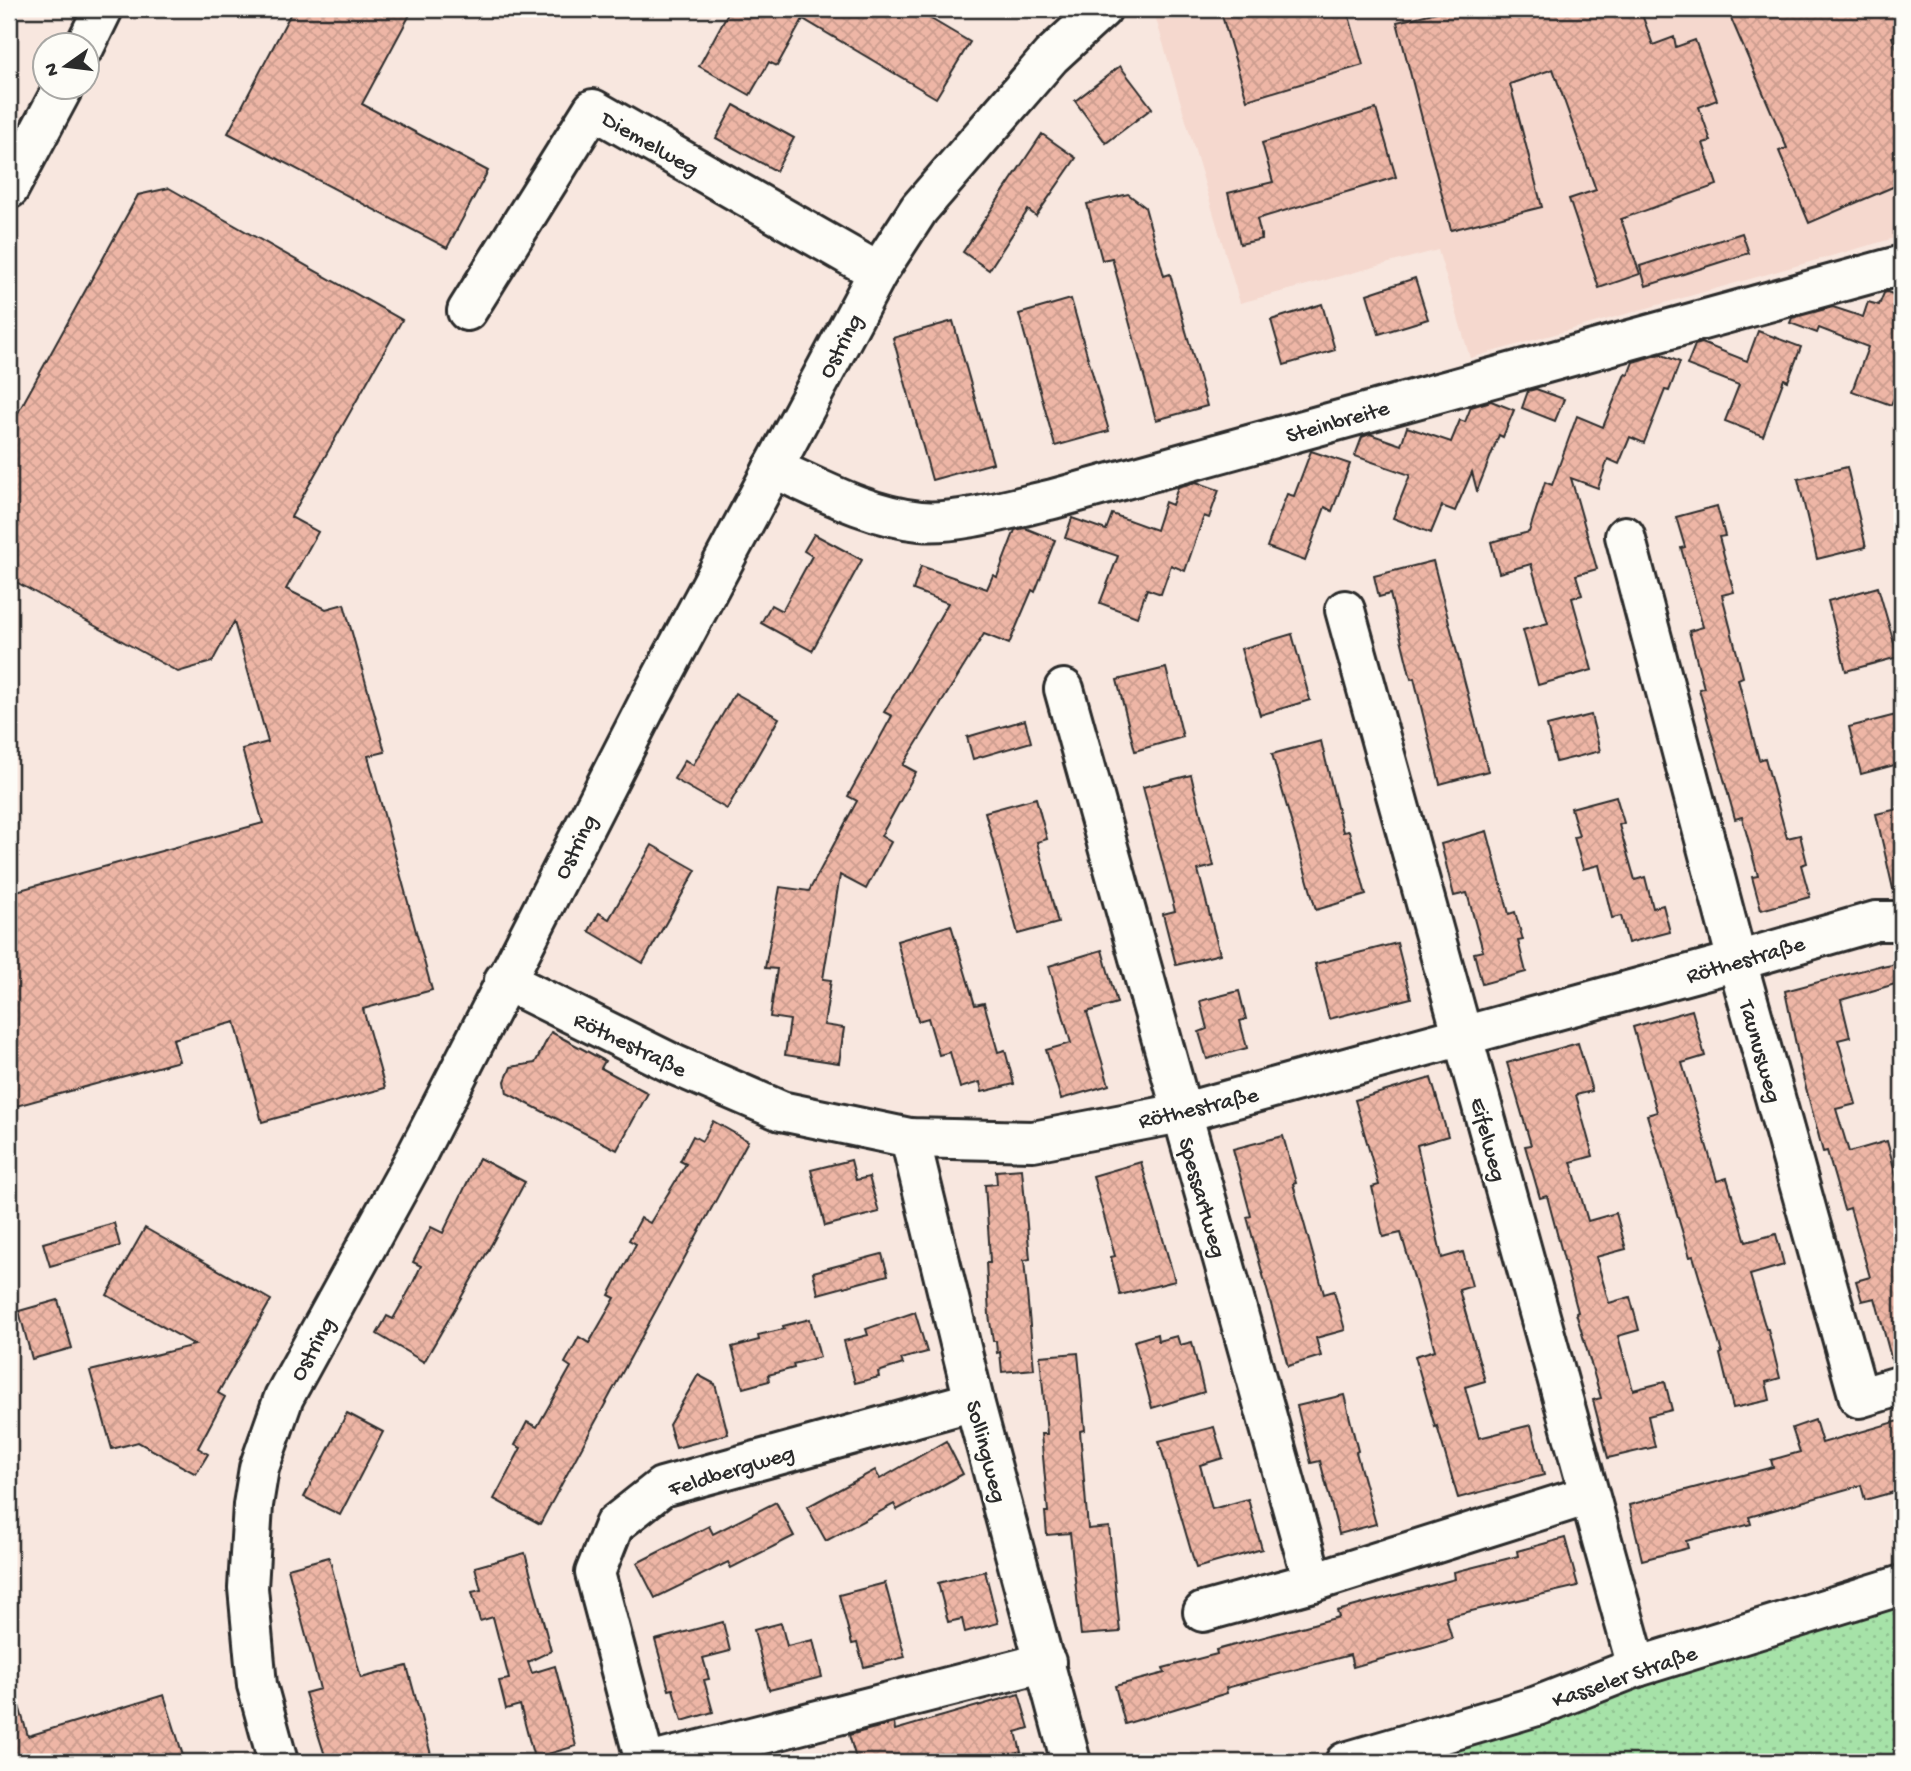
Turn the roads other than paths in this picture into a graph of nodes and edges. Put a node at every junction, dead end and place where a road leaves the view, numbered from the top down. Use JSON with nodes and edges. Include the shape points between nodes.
{"nodes":[{"id":1,"x":103,"y":9,"type":"edge"},
{"id":2,"x":1102,"y":9,"type":"edge"},
{"id":3,"x":92,"y":32,"type":"edge"},
{"id":4,"x":56,"y":102,"type":"edge"},
{"id":5,"x":9,"y":190,"type":"edge"},
{"id":6,"x":1902,"y":265,"type":"edge"},
{"id":7,"x":878,"y":272,"type":"junction"},
{"id":8,"x":467,"y":311,"type":"dead end"},
{"id":9,"x":773,"y":468,"type":"junction"},
{"id":10,"x":1625,"y":536,"type":"dead end"},
{"id":11,"x":1346,"y":610,"type":"dead end"},
{"id":12,"x":1064,"y":690,"type":"dead end"},
{"id":13,"x":1902,"y":920,"type":"edge"},
{"id":14,"x":1737,"y":961,"type":"junction"},
{"id":15,"x":505,"y":980,"type":"junction"},
{"id":16,"x":1462,"y":1037,"type":"junction"},
{"id":17,"x":1181,"y":1113,"type":"junction"},
{"id":18,"x":910,"y":1138,"type":"junction"},
{"id":19,"x":1902,"y":1385,"type":"edge"},
{"id":20,"x":974,"y":1401,"type":"junction"},
{"id":21,"x":1589,"y":1495,"type":"junction"},
{"id":22,"x":1313,"y":1582,"type":"junction"},
{"id":23,"x":1902,"y":1585,"type":"edge"},
{"id":24,"x":1203,"y":1612,"type":"dead end"},
{"id":25,"x":1046,"y":1662,"type":"junction"},
{"id":26,"x":1637,"y":1667,"type":"junction"},
{"id":27,"x":278,"y":1762,"type":"edge"},
{"id":28,"x":645,"y":1762,"type":"edge"},
{"id":29,"x":653,"y":1762,"type":"edge"},
{"id":30,"x":1071,"y":1762,"type":"edge"},
{"id":31,"x":1345,"y":1762,"type":"edge"}],
"edges":[{"from":1,"to":3,"type":"street"},
{"from":2,"to":7,"type":"street","name":"Ostring","via":[[1051,56],[919,209]]},
{"from":4,"to":5,"type":"street"},
{"from":6,"to":9,"type":"street","name":"Steinbreite","via":[[1053,499],[943,521],[920,522],[868,510]]},
{"from":7,"to":8,"type":"street","name":"Diemelweg","via":[[593,110]]},
{"from":7,"to":9,"type":"street","name":"Ostring"},
{"from":9,"to":15,"type":"street","name":"Ostring"},
{"from":10,"to":14,"type":"street","name":"Taunusweg"},
{"from":11,"to":16,"type":"street","name":"Eifelweg"},
{"from":12,"to":17,"type":"street","name":"Spessartweg"},
{"from":13,"to":14,"type":"street","name":"Röthestraße","via":[[1876,920]]},
{"from":14,"to":16,"type":"street","name":"Röthestraße"},
{"from":14,"to":19,"type":"street","name":"Taunusweg","via":[[1859,1398]]},
{"from":15,"to":18,"type":"street","name":"Röthestraße","via":[[675,1065],[781,1111]]},
{"from":15,"to":27,"type":"street","name":"Ostring","via":[[414,1160],[284,1397],[259,1468],[248,1588],[257,1685]]},
{"from":16,"to":17,"type":"street","name":"Röthestraße"},
{"from":16,"to":21,"type":"street","name":"Eifelweg"},
{"from":17,"to":18,"type":"street","name":"Röthestraße","via":[[1032,1141]]},
{"from":17,"to":22,"type":"street","name":"Spessartweg"},
{"from":18,"to":20,"type":"street","name":"Sollingweg"},
{"from":20,"to":25,"type":"street","name":"Sollingweg"},
{"from":20,"to":28,"type":"street","name":"Feldbergweg","via":[[662,1487],[614,1524],[595,1573]]},
{"from":21,"to":22,"type":"street"},
{"from":21,"to":26,"type":"street","name":"Eifelweg"},
{"from":22,"to":24,"type":"street"},
{"from":23,"to":26,"type":"street","name":"Kasseler Straße"},
{"from":25,"to":29,"type":"street"},
{"from":25,"to":30,"type":"street","name":"Sollingweg"},
{"from":26,"to":31,"type":"street","name":"Kasseler Straße","via":[[1537,1706]]}]}
